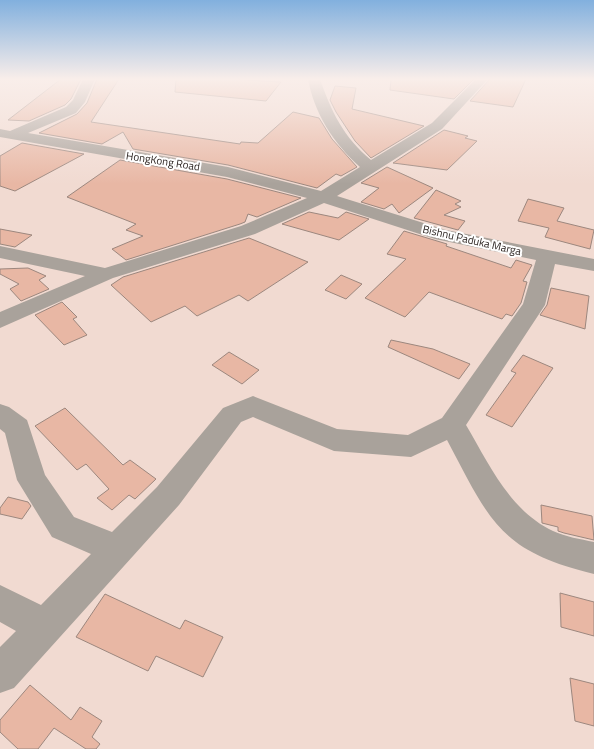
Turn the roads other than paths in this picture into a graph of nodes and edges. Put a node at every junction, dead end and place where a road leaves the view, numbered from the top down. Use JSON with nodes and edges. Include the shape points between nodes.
{"nodes":[{"id":1,"x":60,"y":114,"type":"edge"},
{"id":2,"x":326,"y":114,"type":"edge"},
{"id":3,"x":449,"y":114,"type":"edge"},
{"id":4,"x":6,"y":134,"type":"edge"},
{"id":5,"x":371,"y":168,"type":"junction"},
{"id":6,"x":324,"y":197,"type":"junction"},
{"id":7,"x":0,"y":252,"type":"edge"},
{"id":8,"x":547,"y":256,"type":"junction"},
{"id":9,"x":594,"y":265,"type":"edge"},
{"id":10,"x":106,"y":274,"type":"junction"},
{"id":11,"x":0,"y":321,"type":"edge"},
{"id":12,"x":0,"y":414,"type":"edge"},
{"id":13,"x":452,"y":425,"type":"junction"},
{"id":14,"x":118,"y":550,"type":"junction"},
{"id":15,"x":594,"y":558,"type":"edge"},
{"id":16,"x":0,"y":603,"type":"edge"},
{"id":17,"x":43,"y":626,"type":"junction"},
{"id":18,"x":0,"y":674,"type":"edge"}],
"edges":[{"from":1,"to":4,"type":"street"},
{"from":2,"to":5,"type":"street","via":[[350,152]]},
{"from":3,"to":5,"type":"street","via":[[437,126]]},
{"from":4,"to":6,"type":"street","name":"HongKong Road","via":[[228,172]]},
{"from":5,"to":6,"type":"street"},
{"from":6,"to":8,"type":"street","name":"Bishnu Paduka Marga","via":[[442,235]]},
{"from":6,"to":10,"type":"street","via":[[248,230]]},
{"from":7,"to":10,"type":"street"},
{"from":8,"to":9,"type":"street","name":"Bishnu Paduka Marga"},
{"from":8,"to":13,"type":"street","via":[[534,305]]},
{"from":10,"to":11,"type":"street"},
{"from":12,"to":14,"type":"street","via":[[16,428],[32,480],[62,527]]},
{"from":13,"to":14,"type":"street","via":[[411,446],[370,444],[334,440],[253,406],[232,415],[168,496]]},
{"from":13,"to":15,"type":"street","via":[[501,510],[527,534],[553,546]]},
{"from":14,"to":17,"type":"street"},
{"from":16,"to":17,"type":"street"},
{"from":17,"to":18,"type":"street"}]}
